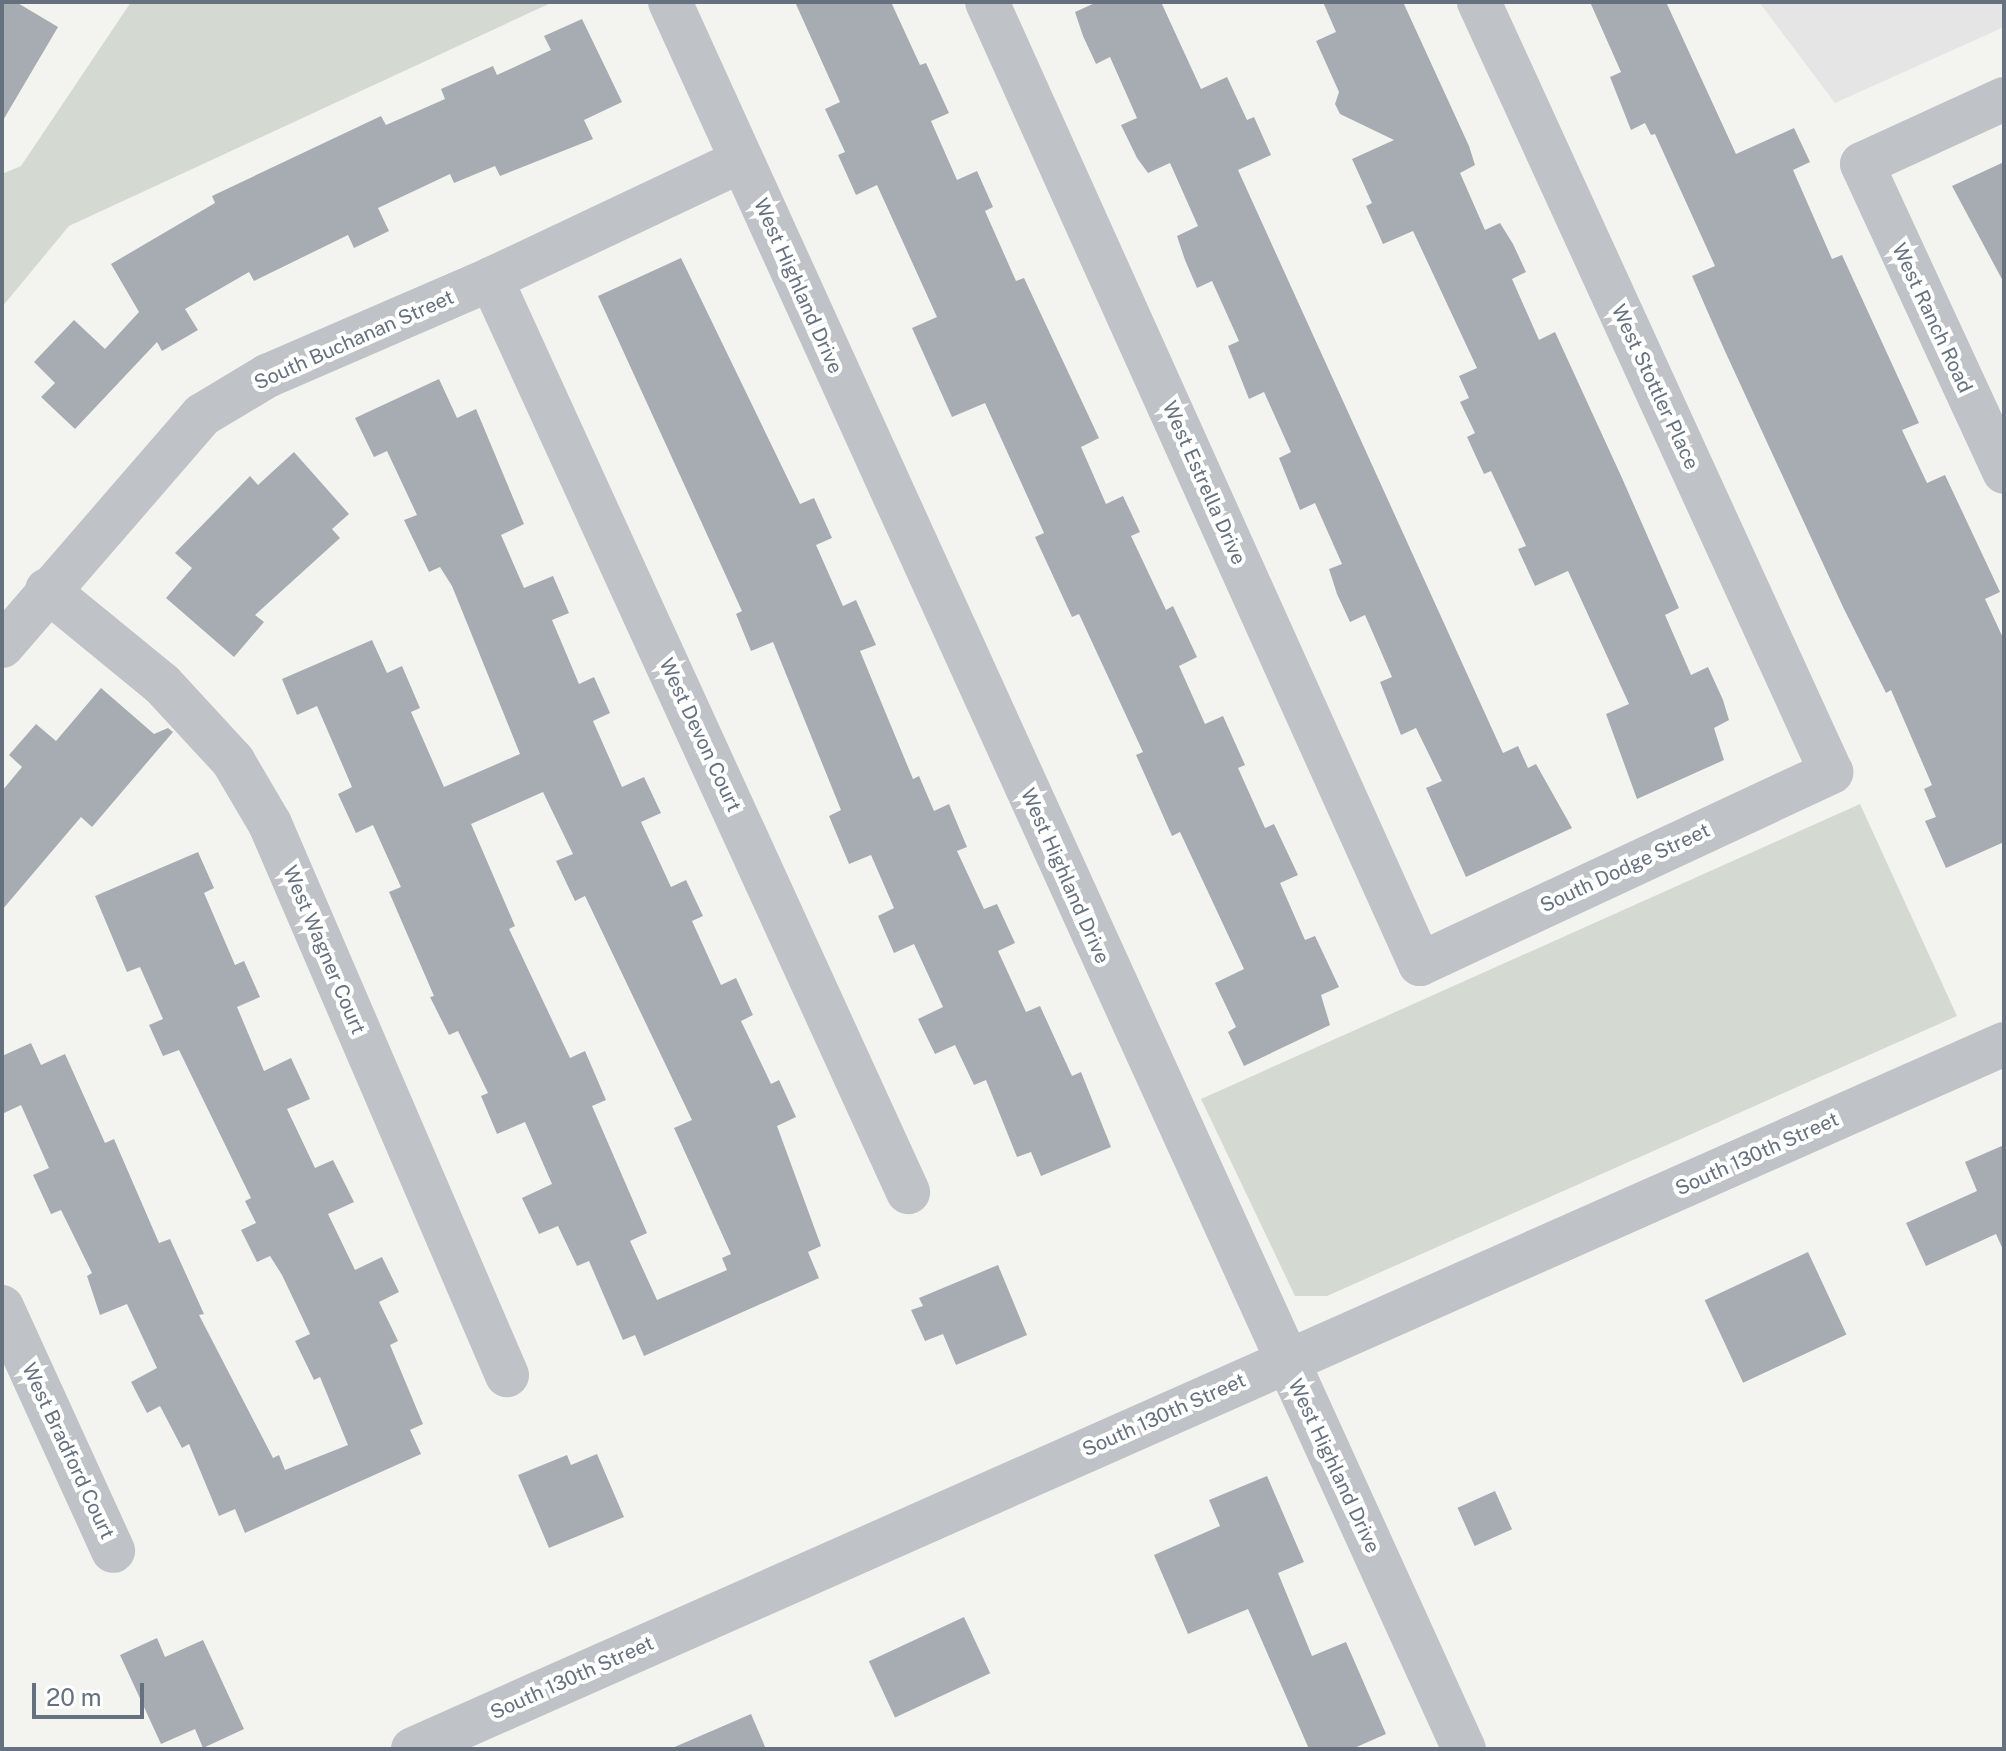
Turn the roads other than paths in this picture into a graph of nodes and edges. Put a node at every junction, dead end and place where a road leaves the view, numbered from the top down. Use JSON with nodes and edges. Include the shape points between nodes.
{"nodes":[{"id":1,"x":670,"y":2,"type":"edge"},
{"id":2,"x":987,"y":2,"type":"edge"},
{"id":3,"x":1479,"y":2,"type":"edge"},
{"id":4,"x":2004,"y":99,"type":"edge"},
{"id":5,"x":741,"y":161,"type":"junction"},
{"id":6,"x":491,"y":279,"type":"junction"},
{"id":7,"x":2004,"y":472,"type":"edge"},
{"id":8,"x":47,"y":590,"type":"junction"},
{"id":9,"x":2,"y":646,"type":"edge"},
{"id":10,"x":1831,"y":772,"type":"joint"},
{"id":11,"x":1420,"y":964,"type":"joint"},
{"id":12,"x":2004,"y":1044,"type":"edge"},
{"id":13,"x":908,"y":1192,"type":"dead end"},
{"id":14,"x":2,"y":1307,"type":"edge"},
{"id":15,"x":1286,"y":1361,"type":"junction"},
{"id":16,"x":507,"y":1375,"type":"dead end"},
{"id":17,"x":113,"y":1551,"type":"dead end"},
{"id":18,"x":413,"y":1749,"type":"edge"},
{"id":19,"x":1464,"y":1749,"type":"edge"}],
"edges":[{"from":1,"to":5,"type":"street","name":"West Highland Drive"},
{"from":2,"to":11,"type":"street","name":"West Estrella Drive"},
{"from":3,"to":10,"type":"street","name":"West Stottler Place"},
{"from":4,"to":7,"type":"street","name":"West Ranch Road","via":[[1862,164]]},
{"from":5,"to":6,"type":"street","name":"South Buchanan Street"},
{"from":5,"to":15,"type":"street","name":"West Highland Drive"},
{"from":6,"to":8,"type":"street","name":"South Buchanan Street","via":[[267,376],[202,415]]},
{"from":6,"to":13,"type":"street","name":"West Devon Court"},
{"from":8,"to":9,"type":"street","name":"South Buchanan Street"},
{"from":8,"to":16,"type":"street","name":"West Wagner Court","via":[[162,684],[233,761],[270,824]]},
{"from":10,"to":11,"type":"street","name":"South Dodge Street"},
{"from":12,"to":15,"type":"street","name":"South 130th Street"},
{"from":14,"to":17,"type":"street","name":"West Bradford Court"},
{"from":15,"to":18,"type":"street","name":"South 130th Street"},
{"from":15,"to":19,"type":"street","name":"West Highland Drive"}]}
